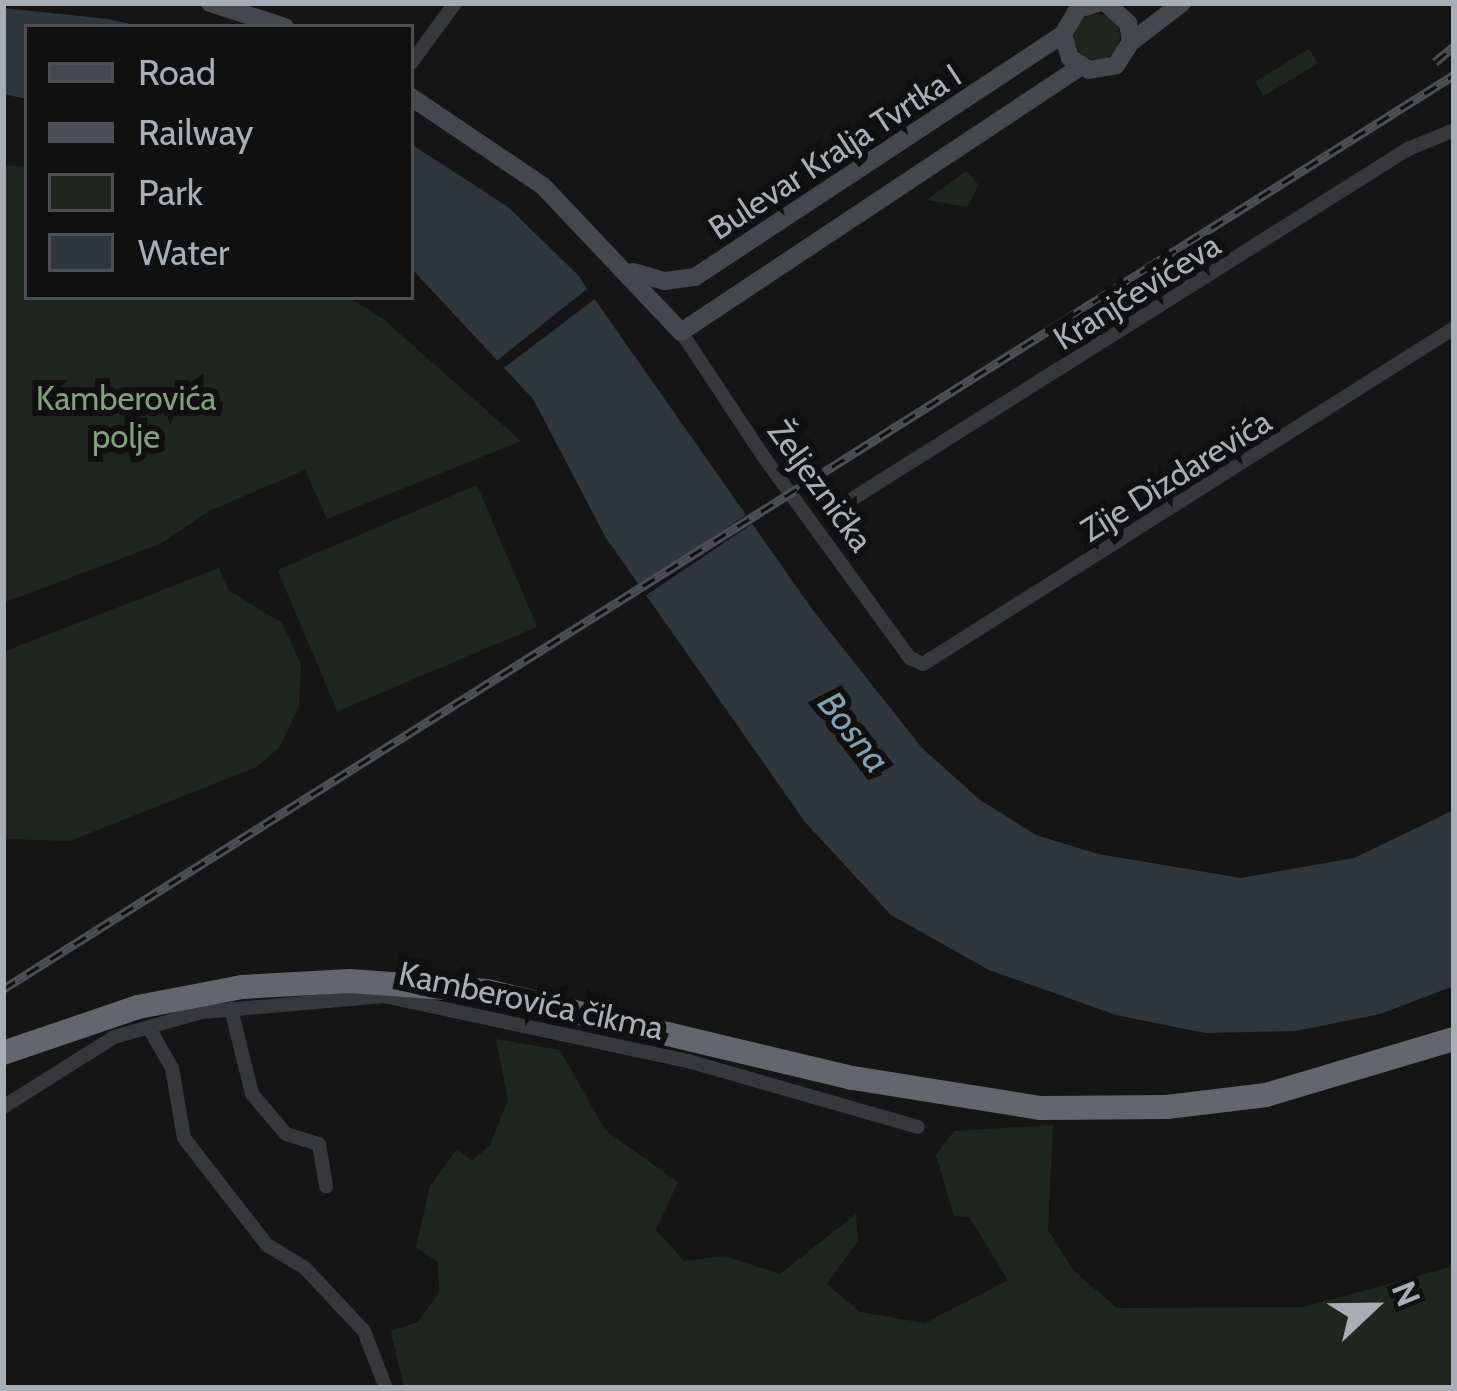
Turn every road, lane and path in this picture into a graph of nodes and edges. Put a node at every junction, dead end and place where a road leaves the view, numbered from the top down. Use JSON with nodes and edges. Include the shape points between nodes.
{"nodes":[{"id":1,"x":210,"y":3,"type":"edge"},
{"id":2,"x":455,"y":3,"type":"edge"},
{"id":3,"x":1104,"y":3,"type":"edge"},
{"id":4,"x":1182,"y":3,"type":"edge"},
{"id":5,"x":1064,"y":20,"type":"edge"},
{"id":6,"x":276,"y":24,"type":"edge"},
{"id":7,"x":1131,"y":42,"type":"junction"},
{"id":8,"x":414,"y":59,"type":"edge"},
{"id":9,"x":1081,"y":67,"type":"junction"},
{"id":10,"x":414,"y":99,"type":"edge"},
{"id":11,"x":1454,"y":130,"type":"edge"},
{"id":12,"x":627,"y":270,"type":"junction"},
{"id":13,"x":695,"y":277,"type":"junction"},
{"id":14,"x":675,"y":325,"type":"junction"},
{"id":15,"x":1454,"y":328,"type":"edge"},
{"id":16,"x":849,"y":502,"type":"dead end"},
{"id":17,"x":922,"y":664,"type":"joint"},
{"id":18,"x":232,"y":1009,"type":"junction"},
{"id":19,"x":149,"y":1028,"type":"junction"},
{"id":20,"x":1454,"y":1039,"type":"edge"},
{"id":21,"x":3,"y":1053,"type":"edge"},
{"id":22,"x":3,"y":1107,"type":"edge"},
{"id":23,"x":918,"y":1127,"type":"dead end"},
{"id":24,"x":326,"y":1186,"type":"dead end"},
{"id":25,"x":386,"y":1388,"type":"edge"}],
"edges":[{"from":1,"to":6,"type":"street"},
{"from":2,"to":8,"type":"street"},
{"from":3,"to":5,"type":"street","name":"Bulevar Kralja Tvrtka I"},
{"from":3,"to":7,"type":"street","name":"Bulevar Kralja Tvrtka I","via":[[1129,23]]},
{"from":4,"to":7,"type":"street","name":"Bulevar Kralja Tvrtka I"},
{"from":5,"to":9,"type":"street"},
{"from":5,"to":13,"type":"street","name":"Bulevar Kralja Tvrtka I"},
{"from":7,"to":9,"type":"street","name":"Bulevar Kralja Tvrtka I","via":[[1108,70]]},
{"from":9,"to":14,"type":"street","name":"Bulevar Kralja Tvrtka I"},
{"from":10,"to":12,"type":"street","via":[[543,186]]},
{"from":11,"to":16,"type":"street","name":"Kranjčevićeva","via":[[1408,149]]},
{"from":12,"to":13,"type":"street","name":"Bulevar Kralja Tvrtka I","via":[[665,281]]},
{"from":12,"to":14,"type":"street"},
{"from":13,"to":14,"type":"street","via":[[670,301]]},
{"from":14,"to":17,"type":"street","name":"Željeznička","via":[[910,658]]},
{"from":15,"to":17,"type":"street","name":"Zije Dizdarevića"},
{"from":18,"to":19,"type":"street","name":"Kamberovića čikma"},
{"from":18,"to":23,"type":"street","name":"Kamberovića čikma","via":[[405,998],[688,1061]]},
{"from":18,"to":24,"type":"street","via":[[252,1094],[286,1134],[316,1140]]},
{"from":19,"to":22,"type":"street","name":"Kamberovića čikma","via":[[114,1037]]},
{"from":19,"to":25,"type":"street","via":[[172,1068],[184,1138],[268,1245],[304,1268],[364,1331]]},
{"from":20,"to":21,"type":"highway","via":[[1267,1095],[1167,1107],[1041,1108],[853,1078],[506,995],[350,981],[242,987],[138,1007]]}]}
